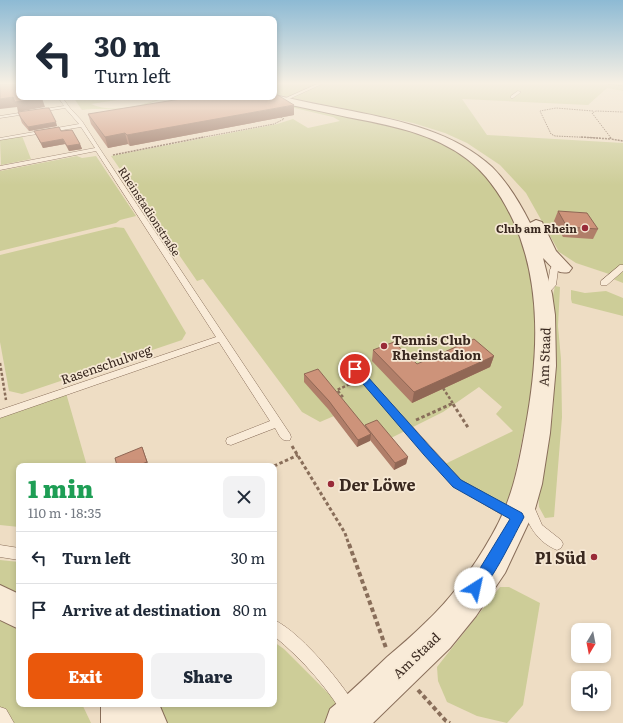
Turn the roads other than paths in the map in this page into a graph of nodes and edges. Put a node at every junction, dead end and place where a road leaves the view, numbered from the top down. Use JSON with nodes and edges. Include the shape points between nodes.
{"nodes":[{"id":1,"x":77,"y":118,"type":"edge"},
{"id":2,"x":370,"y":118,"type":"edge"},
{"id":3,"x":384,"y":118,"type":"edge"},
{"id":4,"x":83,"y":123,"type":"junction"},
{"id":5,"x":0,"y":139,"type":"edge"},
{"id":6,"x":98,"y":149,"type":"junction"},
{"id":7,"x":0,"y":168,"type":"edge"},
{"id":8,"x":532,"y":252,"type":"junction"},
{"id":9,"x":548,"y":253,"type":"junction"},
{"id":10,"x":560,"y":266,"type":"joint"},
{"id":11,"x":623,"y":267,"type":"edge"},
{"id":12,"x":604,"y":283,"type":"dead end"},
{"id":13,"x":542,"y":295,"type":"junction"},
{"id":14,"x":221,"y":338,"type":"junction"},
{"id":15,"x":355,"y":369,"type":"dead end"},
{"id":16,"x":4,"y":413,"type":"edge"},
{"id":17,"x":277,"y":422,"type":"junction"},
{"id":18,"x":286,"y":436,"type":"road end"},
{"id":19,"x":231,"y":441,"type":"dead end"},
{"id":20,"x":522,"y":507,"type":"junction"},
{"id":21,"x":557,"y":544,"type":"dead end"},
{"id":22,"x":0,"y":551,"type":"edge"},
{"id":23,"x":16,"y":554,"type":"edge"},
{"id":24,"x":0,"y":602,"type":"edge"},
{"id":25,"x":16,"y":610,"type":"edge"},
{"id":26,"x":277,"y":629,"type":"edge"},
{"id":27,"x":120,"y":707,"type":"edge"},
{"id":28,"x":132,"y":707,"type":"edge"},
{"id":29,"x":0,"y":715,"type":"edge"},
{"id":30,"x":352,"y":721,"type":"edge"},
{"id":31,"x":6,"y":723,"type":"edge"},
{"id":32,"x":120,"y":723,"type":"edge"},
{"id":33,"x":148,"y":723,"type":"edge"}],
"edges":[{"from":1,"to":4,"type":"lane","name":"Rheinstadionstraße"},
{"from":2,"to":8,"type":"street","name":"Am Staad","via":[[424,132],[458,148],[481,164],[500,184],[518,213]]},
{"from":3,"to":9,"type":"street","via":[[435,132],[467,147],[492,164],[511,184],[530,213]]},
{"from":4,"to":5,"type":"lane"},
{"from":4,"to":6,"type":"lane","name":"Rheinstadionstraße"},
{"from":6,"to":7,"type":"lane"},
{"from":6,"to":14,"type":"lane","name":"Rheinstadionstraße"},
{"from":8,"to":9,"type":"lane"},
{"from":8,"to":13,"type":"street","name":"Am Staad"},
{"from":9,"to":10,"type":"street"},
{"from":10,"to":13,"type":"lane","via":[[554,270],[552,285]]},
{"from":11,"to":12,"type":"lane"},
{"from":13,"to":20,"type":"street","name":"Am Staad","via":[[545,317],[540,418]]},
{"from":14,"to":16,"type":"lane","name":"Rasenschulweg"},
{"from":14,"to":17,"type":"lane","name":"Rheinstadionstraße"},
{"from":15,"to":20,"type":"lane","via":[[457,483]]},
{"from":17,"to":18,"type":"lane","name":"Rheinstadionstraße"},
{"from":17,"to":19,"type":"lane"},
{"from":20,"to":21,"type":"lane","via":[[539,532]]},
{"from":20,"to":30,"type":"street","name":"Am Staad","via":[[490,567],[468,599],[443,630],[400,670]]},
{"from":22,"to":23,"type":"lane"},
{"from":24,"to":25,"type":"street"},
{"from":26,"to":30,"type":"lane","via":[[290,639],[329,680]]},
{"from":27,"to":32,"type":"street"},
{"from":28,"to":33,"type":"street","via":[[143,713]]},
{"from":29,"to":31,"type":"lane"}]}
